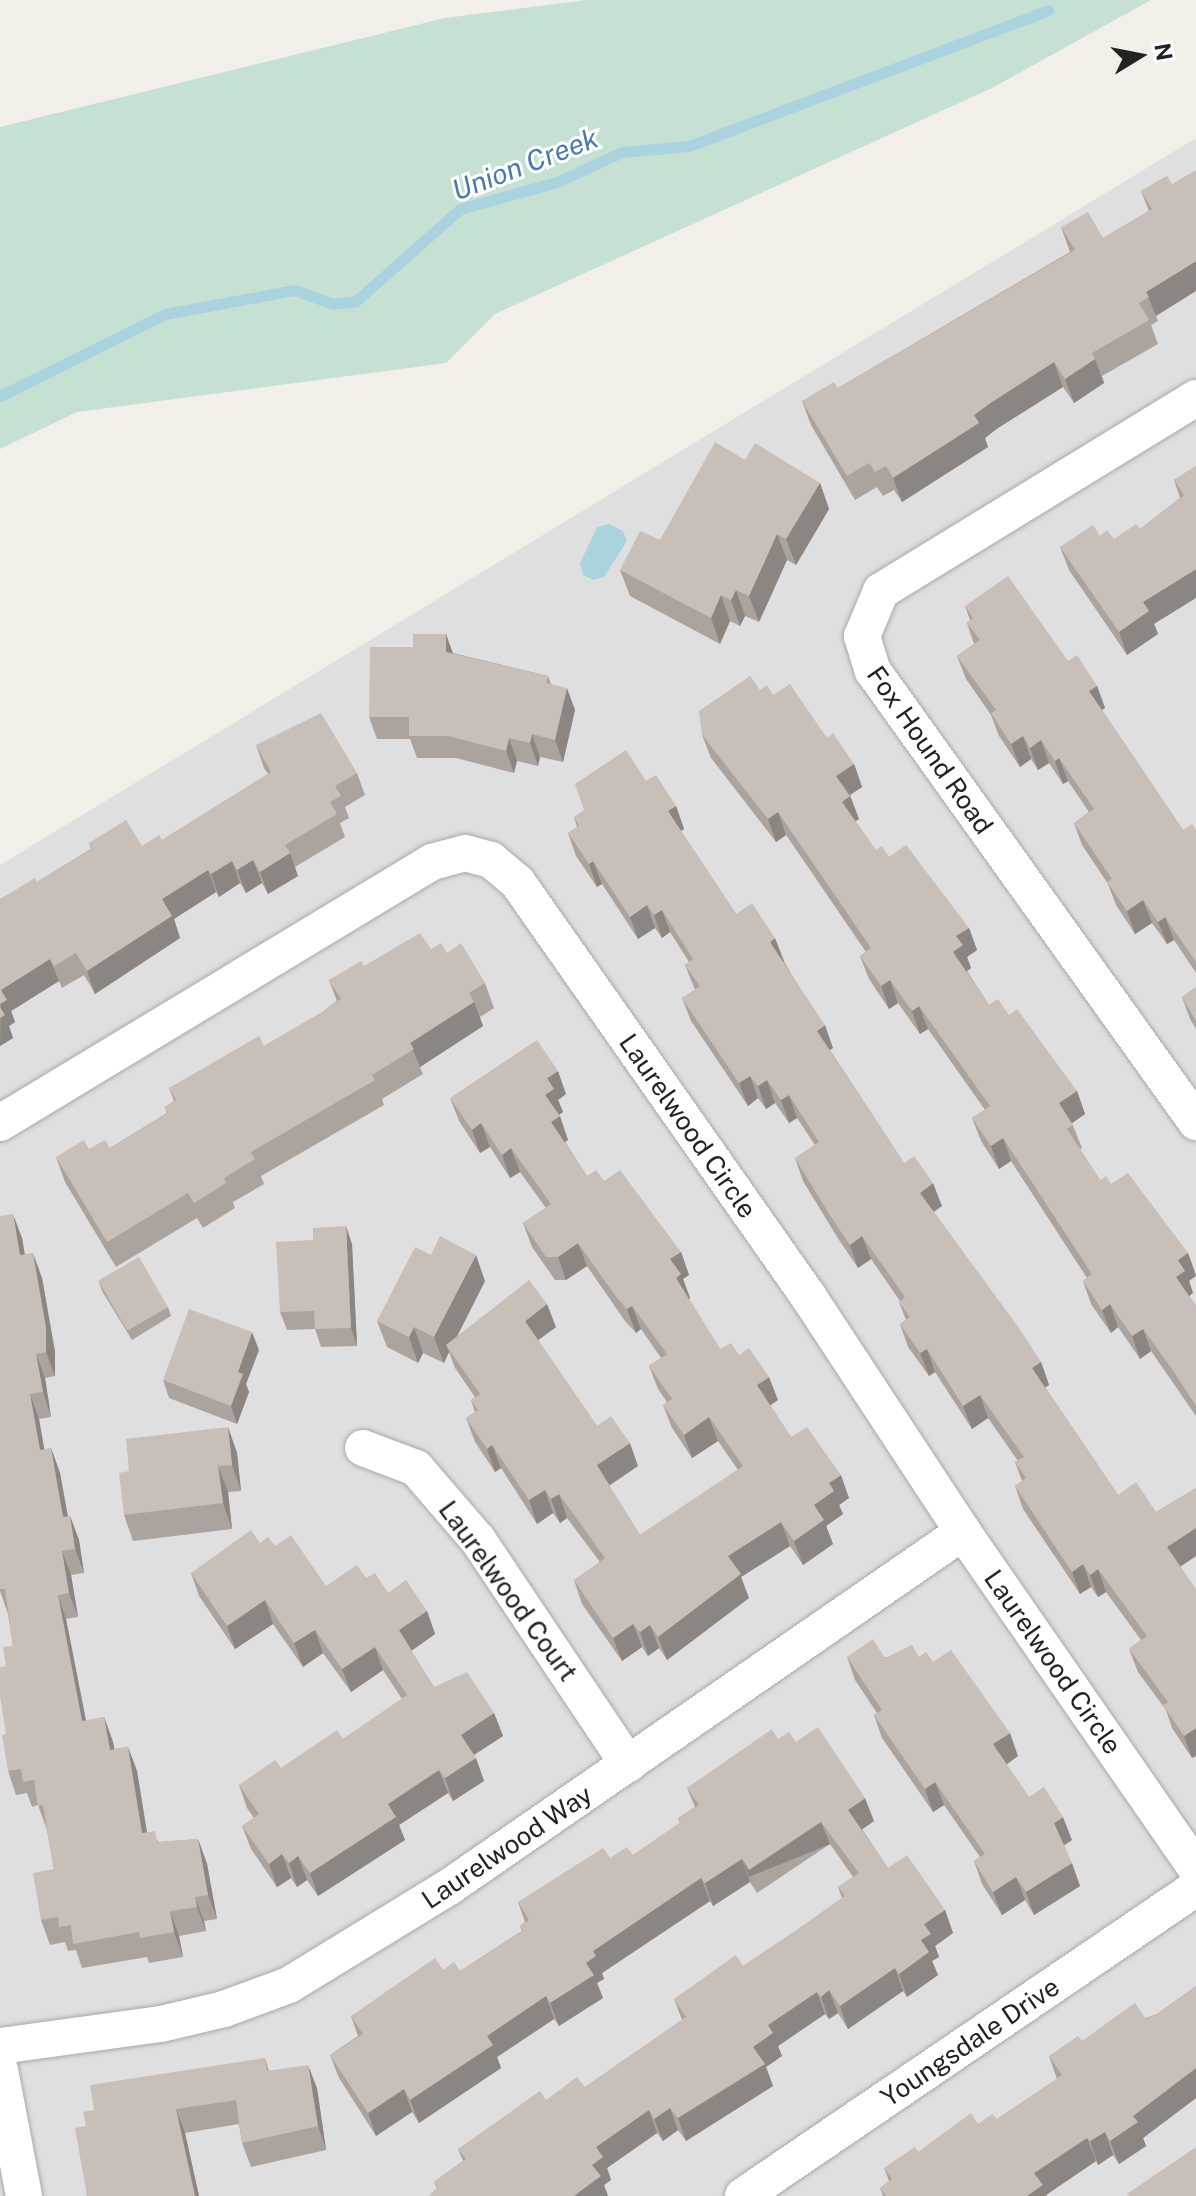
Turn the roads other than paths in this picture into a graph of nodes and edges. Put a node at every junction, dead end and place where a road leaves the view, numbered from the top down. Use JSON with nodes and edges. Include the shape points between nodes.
{"nodes":[{"id":1,"x":1196,"y":398,"type":"edge"},
{"id":2,"x":1196,"y":1122,"type":"edge"},
{"id":3,"x":0,"y":1123,"type":"edge"},
{"id":4,"x":363,"y":1448,"type":"dead end"},
{"id":5,"x":963,"y":1532,"type":"junction"},
{"id":6,"x":628,"y":1764,"type":"junction"},
{"id":7,"x":1196,"y":1868,"type":"edge"},
{"id":8,"x":1196,"y":1888,"type":"edge"},
{"id":9,"x":0,"y":2046,"type":"edge"},
{"id":10,"x":0,"y":2070,"type":"edge"},
{"id":11,"x":24,"y":2196,"type":"edge"},
{"id":12,"x":743,"y":2196,"type":"edge"}],
"edges":[{"from":1,"to":2,"type":"street","name":"Fox Hound Road","via":[[890,584],[871,605],[862,636],[873,671]]},
{"from":3,"to":5,"type":"street","name":"Laurelwood Circle","via":[[432,862],[465,853],[491,860],[518,883],[808,1296]]},
{"from":4,"to":6,"type":"street","name":"Laurelwood Court","via":[[416,1468],[478,1540]]},
{"from":5,"to":6,"type":"street","name":"Laurelwood Way"},
{"from":5,"to":7,"type":"street","name":"Laurelwood Circle"},
{"from":6,"to":9,"type":"street","name":"Laurelwood Way","via":[[390,1926],[289,1985],[161,2024]]},
{"from":8,"to":12,"type":"street","name":"Youngsdale Drive"},
{"from":10,"to":11,"type":"street"}]}
